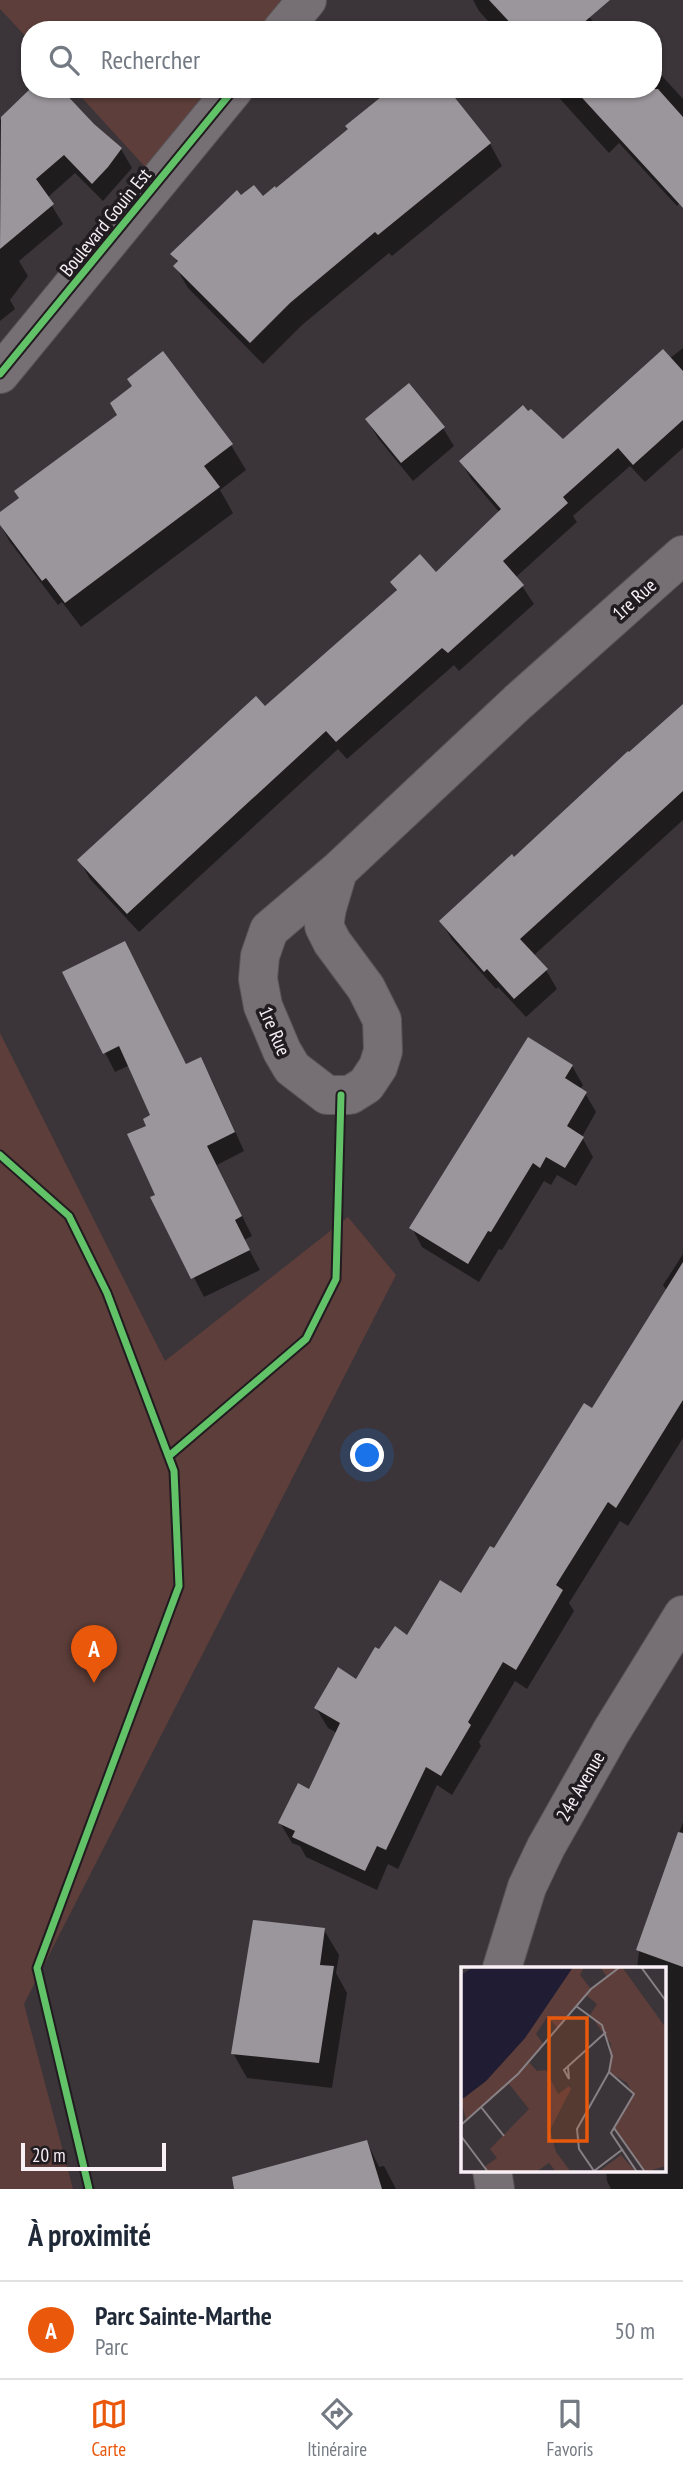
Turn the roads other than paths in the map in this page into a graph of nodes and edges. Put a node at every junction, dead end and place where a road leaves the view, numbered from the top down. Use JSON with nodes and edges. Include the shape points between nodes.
{"nodes":[{"id":1,"x":307,"y":0,"type":"edge"},
{"id":2,"x":290,"y":21,"type":"edge"},
{"id":3,"x":227,"y":98,"type":"edge"},
{"id":4,"x":0,"y":374,"type":"edge"},
{"id":5,"x":683,"y":555,"type":"edge"},
{"id":6,"x":338,"y":871,"type":"junction"},
{"id":7,"x":683,"y":1615,"type":"edge"},
{"id":8,"x":503,"y":1967,"type":"edge"}],
"edges":[{"from":1,"to":2,"type":"street"},
{"from":3,"to":4,"type":"street","name":"Boulevard Gouin Est"},
{"from":5,"to":6,"type":"street","name":"1re Rue"},
{"from":6,"to":6,"type":"street","name":"1re Rue","via":[[269,930],[258,979],[263,1006],[292,1068],[327,1095],[350,1095],[366,1085],[378,1067],[383,1051],[382,1020],[324,926]]},
{"from":7,"to":8,"type":"street","name":"24e Avenue","via":[[546,1847],[527,1887]]}]}
